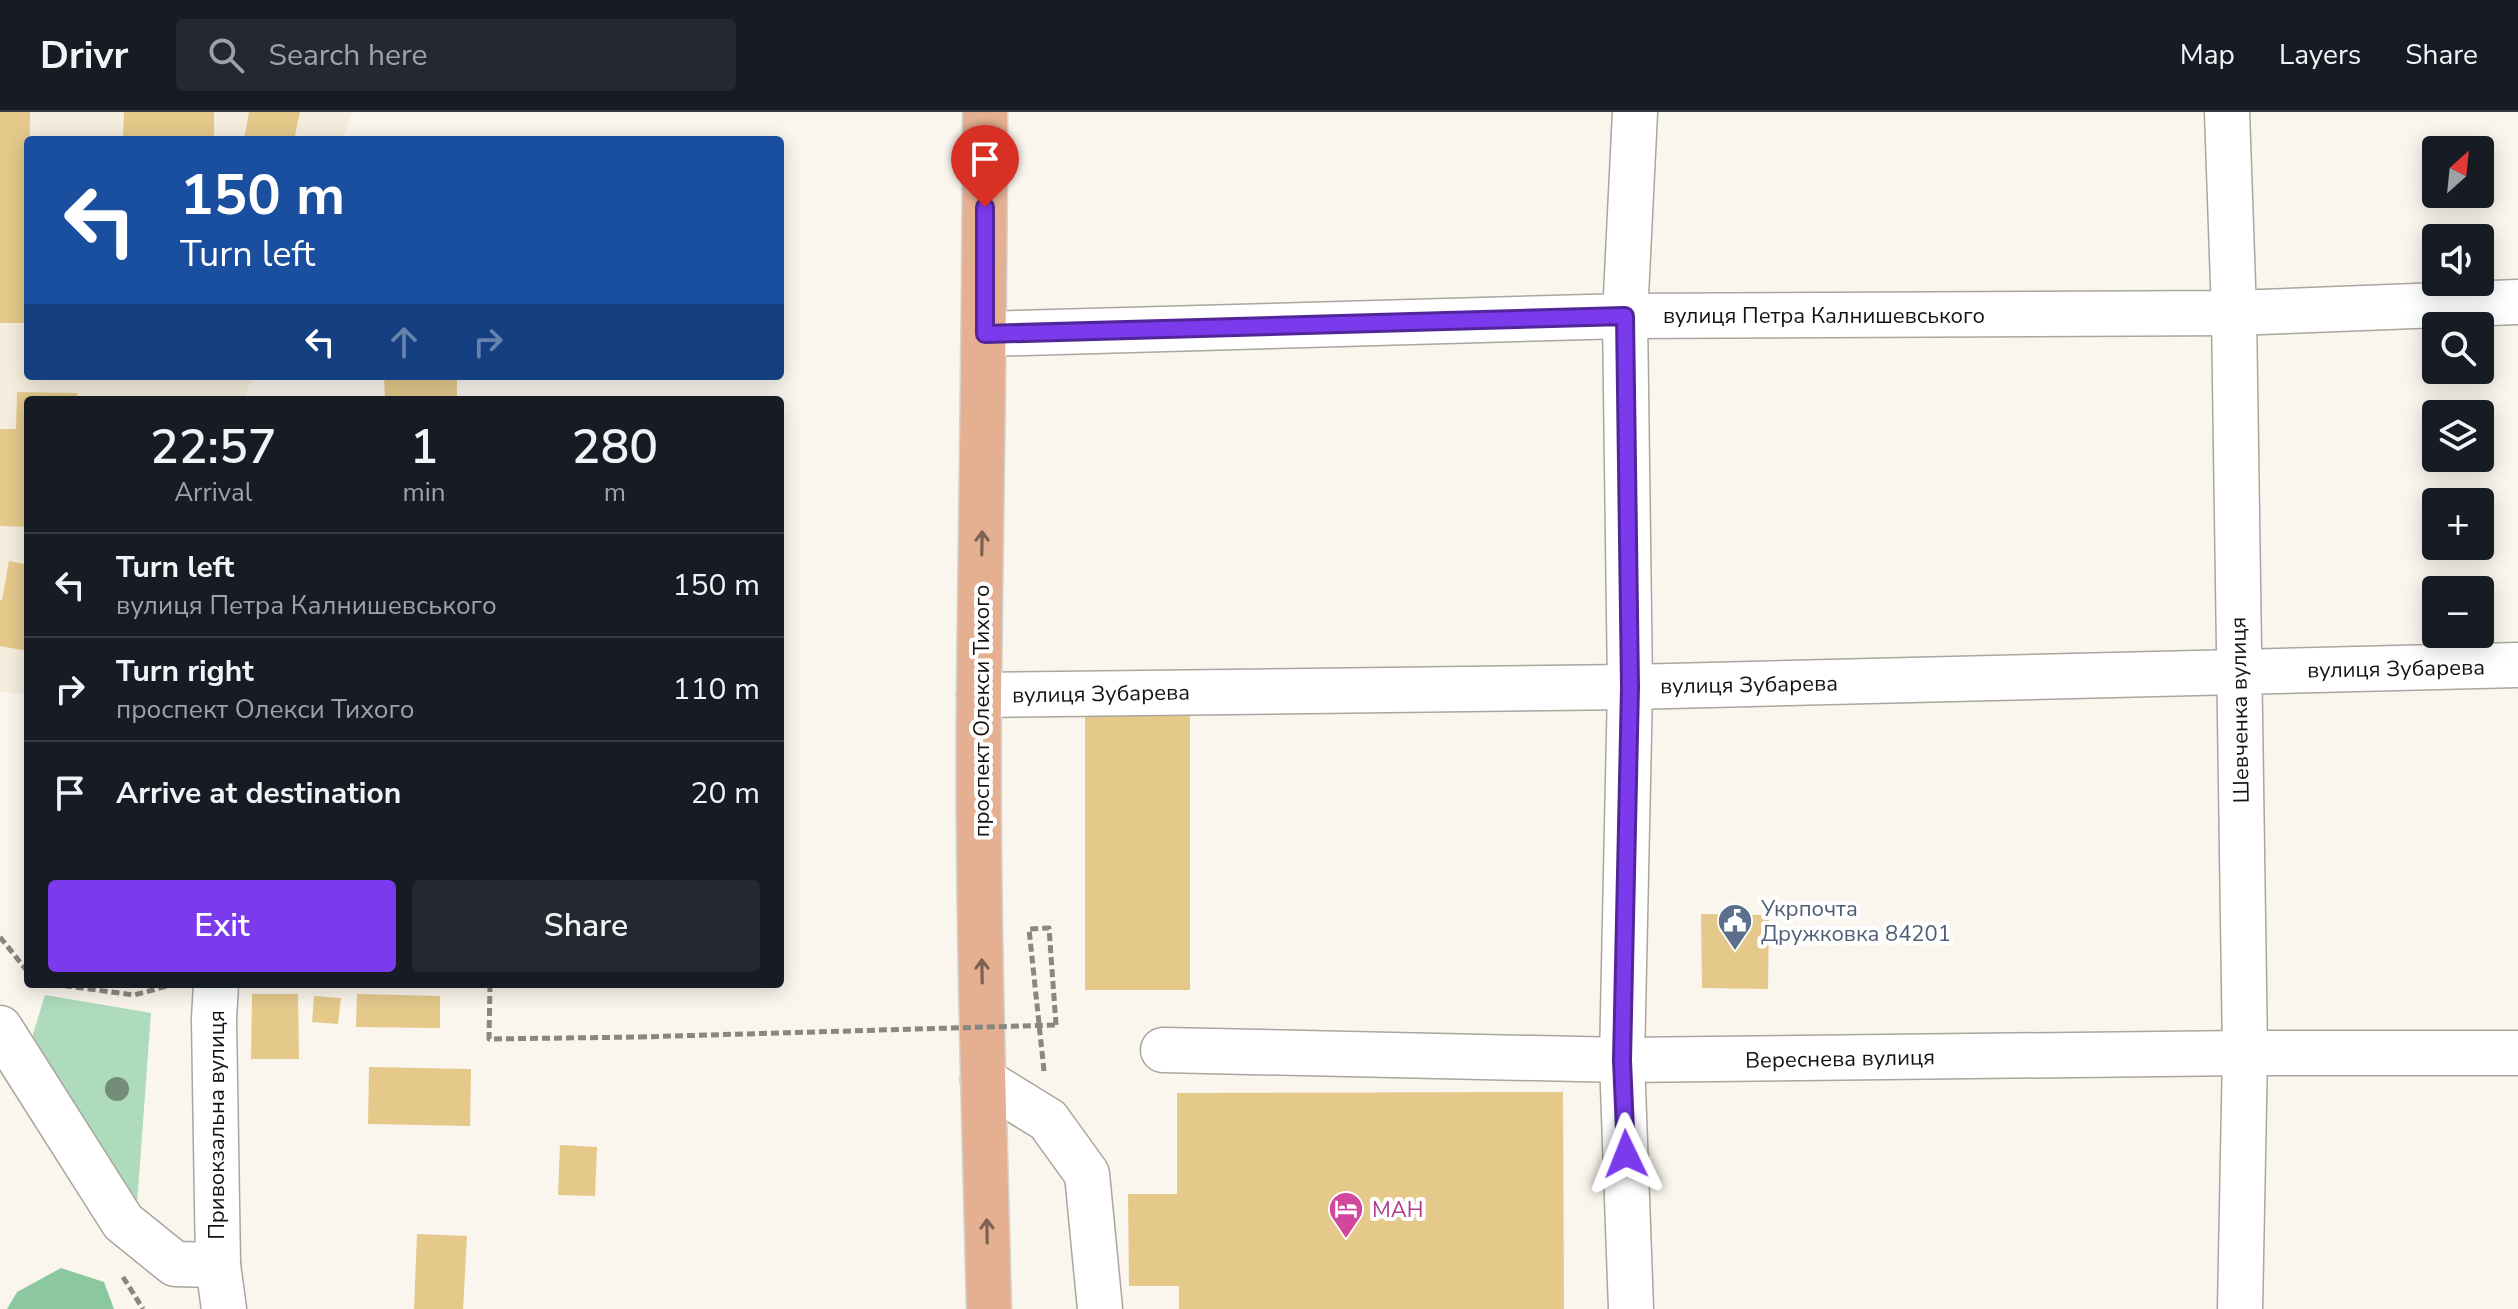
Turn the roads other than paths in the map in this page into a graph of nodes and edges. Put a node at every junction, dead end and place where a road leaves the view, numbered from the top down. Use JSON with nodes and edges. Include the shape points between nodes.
{"nodes":[{"id":1,"x":985,"y":112,"type":"edge"},
{"id":2,"x":1635,"y":112,"type":"edge"},
{"id":3,"x":2227,"y":112,"type":"edge"},
{"id":4,"x":2518,"y":302,"type":"edge"},
{"id":5,"x":2234,"y":313,"type":"junction"},
{"id":6,"x":1625,"y":316,"type":"junction"},
{"id":7,"x":985,"y":334,"type":"junction"},
{"id":8,"x":2518,"y":665,"type":"edge"},
{"id":9,"x":2238,"y":672,"type":"junction"},
{"id":10,"x":1630,"y":687,"type":"junction"},
{"id":11,"x":979,"y":695,"type":"junction"},
{"id":12,"x":216,"y":988,"type":"edge"},
{"id":13,"x":0,"y":1028,"type":"edge"},
{"id":14,"x":1163,"y":1050,"type":"dead end"},
{"id":15,"x":2245,"y":1053,"type":"junction"},
{"id":16,"x":2518,"y":1053,"type":"edge"},
{"id":17,"x":1622,"y":1060,"type":"junction"},
{"id":18,"x":983,"y":1080,"type":"junction"},
{"id":19,"x":218,"y":1265,"type":"junction"},
{"id":20,"x":224,"y":1309,"type":"edge"},
{"id":21,"x":989,"y":1309,"type":"edge"},
{"id":22,"x":1100,"y":1309,"type":"edge"},
{"id":23,"x":1631,"y":1309,"type":"edge"},
{"id":24,"x":2240,"y":1309,"type":"edge"}],
"edges":[{"from":1,"to":7,"type":"main road","name":"проспект Олекси Тихого"},
{"from":2,"to":6,"type":"street"},
{"from":3,"to":5,"type":"street","name":"Шевченка вулиця"},
{"from":4,"to":5,"type":"street","name":"вулиця Петра Калнишевського"},
{"from":5,"to":6,"type":"street","name":"вулиця Петра Калнишевського"},
{"from":5,"to":9,"type":"street","name":"Шевченка вулиця"},
{"from":6,"to":7,"type":"street","name":"вулиця Петра Калнишевського"},
{"from":6,"to":10,"type":"street"},
{"from":11,"to":7,"type":"main road","name":"проспект Олекси Тихого","one_way":true},
{"from":8,"to":9,"type":"street","name":"вулиця Зубарева"},
{"from":9,"to":10,"type":"street","name":"вулиця Зубарева"},
{"from":9,"to":15,"type":"street","name":"Шевченка вулиця"},
{"from":10,"to":11,"type":"street","name":"вулиця Зубарева"},
{"from":10,"to":17,"type":"street"},
{"from":18,"to":11,"type":"main road","name":"проспект Олекси Тихого","one_way":true},
{"from":12,"to":19,"type":"street","name":"Привокзальна вулиця"},
{"from":13,"to":19,"type":"street","name":"Привокзальна вулиця","via":[[123,1222],[175,1264]]},
{"from":14,"to":17,"type":"street","name":"Вереснева вулиця"},
{"from":15,"to":16,"type":"street","name":"Вереснева вулиця"},
{"from":15,"to":17,"type":"street","name":"Вереснева вулиця"},
{"from":15,"to":24,"type":"street","name":"Шевченка вулиця"},
{"from":17,"to":23,"type":"street"},
{"from":21,"to":18,"type":"main road","name":"проспект Олекси Тихого","one_way":true},
{"from":18,"to":22,"type":"street","via":[[1048,1120],[1087,1174]]},
{"from":19,"to":20,"type":"street","name":"Привокзальна вулиця"}]}
